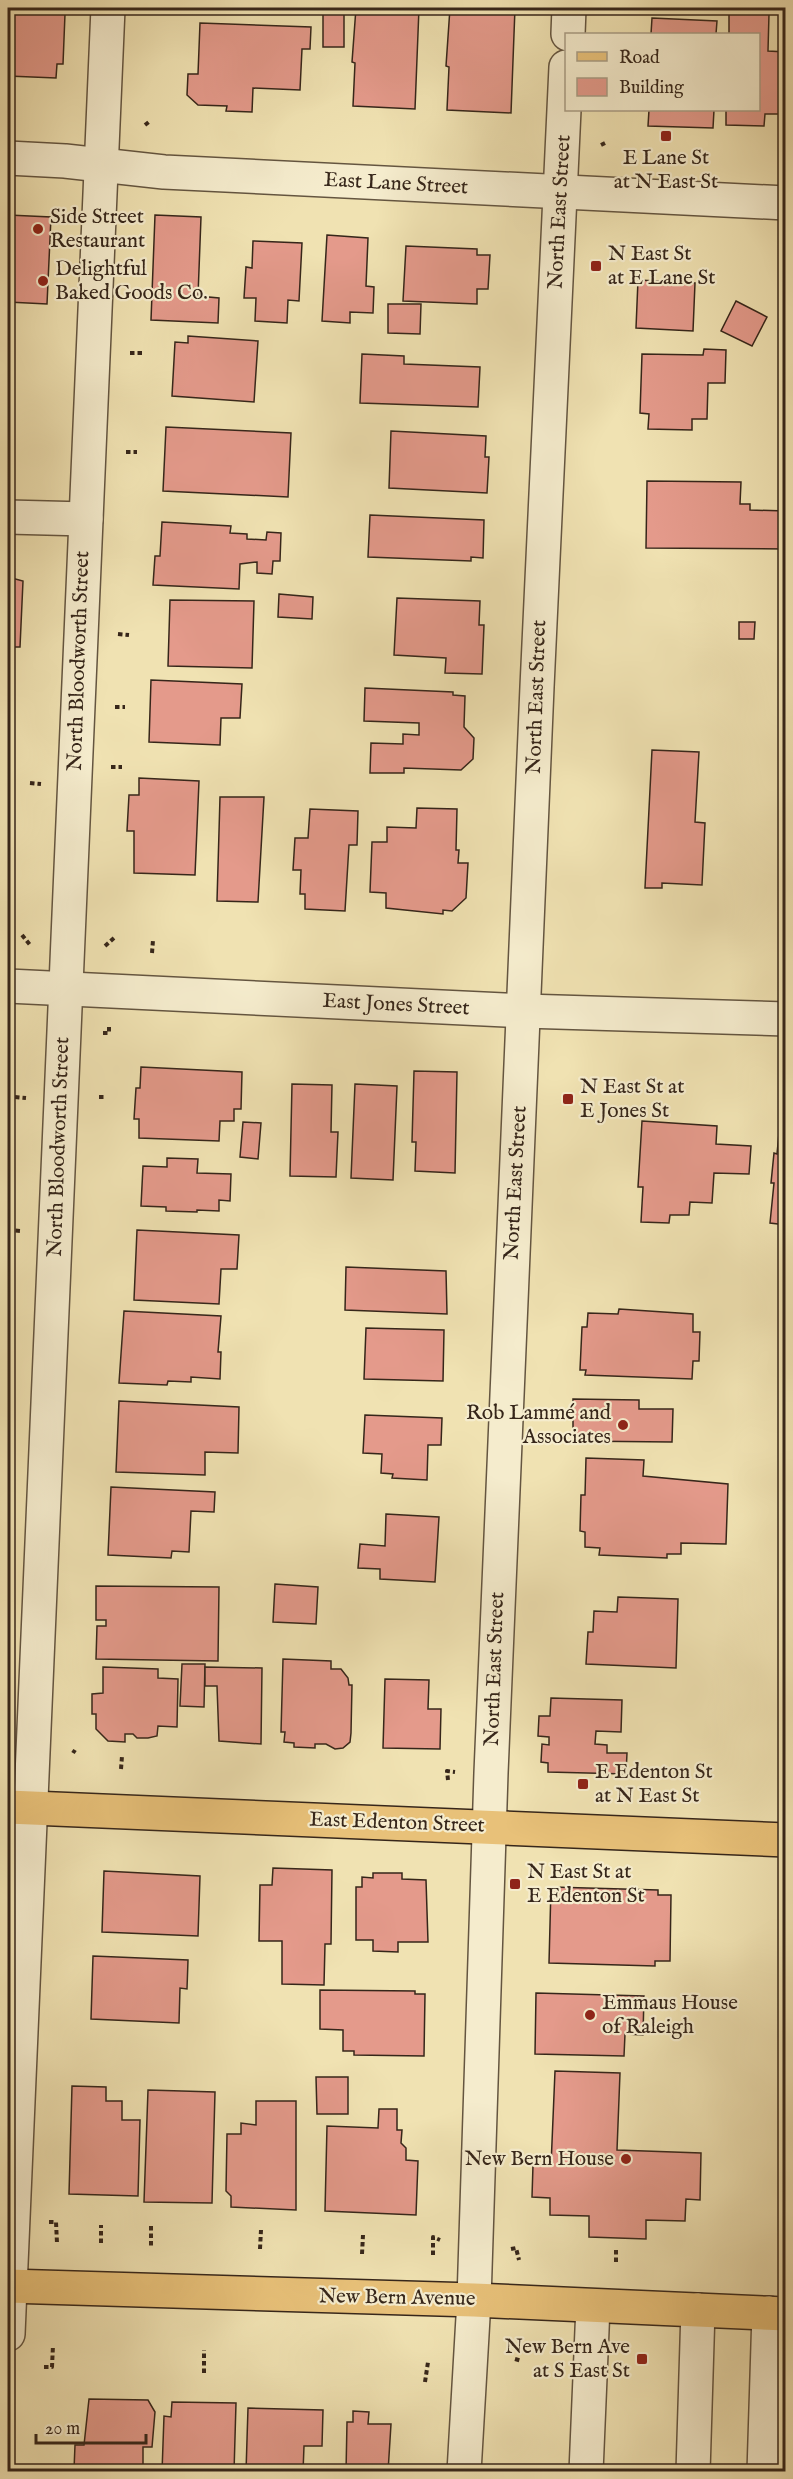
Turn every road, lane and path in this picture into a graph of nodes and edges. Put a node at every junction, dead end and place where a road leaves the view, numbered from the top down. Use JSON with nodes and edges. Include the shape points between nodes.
{"nodes":[{"id":1,"x":108,"y":8,"type":"edge"},
{"id":2,"x":569,"y":8,"type":"edge"},
{"id":3,"x":568,"y":33,"type":"edge"},
{"id":4,"x":565,"y":103,"type":"edge"},
{"id":5,"x":150,"y":122,"type":"dead end"},
{"id":6,"x":145,"y":125,"type":"dead end"},
{"id":7,"x":8,"y":158,"type":"edge"},
{"id":8,"x":100,"y":164,"type":"junction"},
{"id":9,"x":560,"y":192,"type":"junction"},
{"id":10,"x":786,"y":203,"type":"edge"},
{"id":11,"x":130,"y":353,"type":"dead end"},
{"id":12,"x":142,"y":353,"type":"dead end"},
{"id":13,"x":126,"y":452,"type":"dead end"},
{"id":14,"x":137,"y":452,"type":"dead end"},
{"id":15,"x":8,"y":517,"type":"edge"},
{"id":16,"x":86,"y":519,"type":"junction"},
{"id":17,"x":118,"y":634,"type":"dead end"},
{"id":18,"x":129,"y":635,"type":"dead end"},
{"id":19,"x":115,"y":707,"type":"dead end"},
{"id":20,"x":125,"y":707,"type":"dead end"},
{"id":21,"x":111,"y":767,"type":"dead end"},
{"id":22,"x":122,"y":767,"type":"dead end"},
{"id":23,"x":22,"y":935,"type":"dead end"},
{"id":24,"x":114,"y":938,"type":"dead end"},
{"id":25,"x":153,"y":940,"type":"dead end"},
{"id":26,"x":30,"y":945,"type":"dead end"},
{"id":27,"x":105,"y":946,"type":"dead end"},
{"id":28,"x":152,"y":953,"type":"dead end"},
{"id":29,"x":8,"y":986,"type":"edge"},
{"id":30,"x":65,"y":989,"type":"junction"},
{"id":31,"x":524,"y":1011,"type":"junction"},
{"id":32,"x":786,"y":1019,"type":"edge"},
{"id":33,"x":102,"y":1033,"type":"dead end"},
{"id":34,"x":110,"y":1033,"type":"dead end"},
{"id":35,"x":15,"y":1097,"type":"dead end"},
{"id":36,"x":99,"y":1097,"type":"dead end"},
{"id":37,"x":106,"y":1097,"type":"dead end"},
{"id":38,"x":27,"y":1098,"type":"dead end"},
{"id":39,"x":8,"y":1230,"type":"edge"},
{"id":40,"x":21,"y":1231,"type":"dead end"},
{"id":41,"x":122,"y":1756,"type":"dead end"},
{"id":42,"x":122,"y":1769,"type":"dead end"},
{"id":43,"x":447,"y":1771,"type":"dead end"},
{"id":44,"x":448,"y":1780,"type":"dead end"},
{"id":45,"x":19,"y":1807,"type":"edge"},
{"id":46,"x":489,"y":1827,"type":"junction"},
{"id":47,"x":786,"y":1840,"type":"edge"},
{"id":48,"x":13,"y":2079,"type":"edge"},
{"id":49,"x":48,"y":2223,"type":"dead end"},
{"id":50,"x":101,"y":2225,"type":"dead end"},
{"id":51,"x":151,"y":2226,"type":"dead end"},
{"id":52,"x":261,"y":2230,"type":"dead end"},
{"id":53,"x":363,"y":2235,"type":"dead end"},
{"id":54,"x":433,"y":2237,"type":"dead end"},
{"id":55,"x":57,"y":2243,"type":"dead end"},
{"id":56,"x":100,"y":2243,"type":"dead end"},
{"id":57,"x":151,"y":2246,"type":"dead end"},
{"id":58,"x":516,"y":2248,"type":"dead end"},
{"id":59,"x":260,"y":2249,"type":"dead end"},
{"id":60,"x":616,"y":2250,"type":"dead end"},
{"id":61,"x":362,"y":2254,"type":"dead end"},
{"id":62,"x":433,"y":2255,"type":"dead end"},
{"id":63,"x":519,"y":2260,"type":"dead end"},
{"id":64,"x":616,"y":2264,"type":"dead end"},
{"id":65,"x":9,"y":2286,"type":"edge"},
{"id":66,"x":474,"y":2300,"type":"junction"},
{"id":67,"x":593,"y":2306,"type":"junction"},
{"id":68,"x":698,"y":2310,"type":"junction"},
{"id":69,"x":777,"y":2313,"type":"edge"},
{"id":70,"x":8,"y":2334,"type":"edge"},
{"id":71,"x":53,"y":2345,"type":"dead end"},
{"id":72,"x":204,"y":2350,"type":"dead end"},
{"id":73,"x":514,"y":2360,"type":"dead end"},
{"id":74,"x":522,"y":2361,"type":"dead end"},
{"id":75,"x":428,"y":2362,"type":"dead end"},
{"id":76,"x":44,"y":2367,"type":"dead end"},
{"id":77,"x":204,"y":2373,"type":"dead end"},
{"id":78,"x":433,"y":2378,"type":"dead end"},
{"id":79,"x":464,"y":2472,"type":"edge"},
{"id":80,"x":586,"y":2472,"type":"edge"},
{"id":81,"x":693,"y":2472,"type":"edge"},
{"id":82,"x":764,"y":2472,"type":"edge"}],
"edges":[{"from":1,"to":8,"type":"street","name":"North Bloodworth Street"},
{"from":2,"to":3,"type":"street"},
{"from":4,"to":9,"type":"street","name":"North East Street"},
{"from":5,"to":6,"type":"path"},
{"from":7,"to":8,"type":"street","name":"East Lane Street"},
{"from":8,"to":9,"type":"street","name":"East Lane Street","via":[[164,172]]},
{"from":8,"to":16,"type":"street","name":"North Bloodworth Street"},
{"from":9,"to":10,"type":"street","name":"East Lane Street"},
{"from":9,"to":31,"type":"street","name":"North East Street"},
{"from":11,"to":12,"type":"path"},
{"from":13,"to":14,"type":"path"},
{"from":15,"to":16,"type":"street"},
{"from":16,"to":30,"type":"street","name":"North Bloodworth Street"},
{"from":17,"to":18,"type":"path"},
{"from":19,"to":20,"type":"path"},
{"from":21,"to":22,"type":"path"},
{"from":23,"to":26,"type":"path"},
{"from":24,"to":27,"type":"path"},
{"from":25,"to":28,"type":"path"},
{"from":29,"to":30,"type":"street","name":"East Jones Street"},
{"from":30,"to":31,"type":"street","name":"East Jones Street"},
{"from":30,"to":45,"type":"street","name":"North Bloodworth Street"},
{"from":31,"to":32,"type":"street","name":"East Jones Street"},
{"from":31,"to":46,"type":"street","name":"North East Street"},
{"from":33,"to":34,"type":"path"},
{"from":35,"to":38,"type":"path"},
{"from":36,"to":37,"type":"path"},
{"from":39,"to":40,"type":"path"},
{"from":41,"to":42,"type":"path"},
{"from":43,"to":44,"type":"path"},
{"from":45,"to":46,"type":"main road","name":"East Edenton Street"},
{"from":45,"to":48,"type":"street","name":"North Bloodworth Street"},
{"from":46,"to":47,"type":"main road","name":"East Edenton Street"},
{"from":46,"to":66,"type":"street","name":"North East Street"},
{"from":48,"to":65,"type":"street","name":"North Bloodworth Street"},
{"from":49,"to":55,"type":"path","via":[[56,2222]]},
{"from":50,"to":56,"type":"path"},
{"from":51,"to":57,"type":"path"},
{"from":52,"to":59,"type":"path"},
{"from":53,"to":61,"type":"path"},
{"from":54,"to":62,"type":"path"},
{"from":58,"to":63,"type":"path"},
{"from":60,"to":64,"type":"path"},
{"from":65,"to":66,"type":"main road","name":"New Bern Avenue"},
{"from":65,"to":70,"type":"street","name":"North Bloodworth Street"},
{"from":66,"to":67,"type":"main road","name":"New Bern Avenue"},
{"from":66,"to":79,"type":"street","name":"North East Street"},
{"from":67,"to":68,"type":"main road","name":"New Bern Avenue"},
{"from":67,"to":80,"type":"street"},
{"from":68,"to":69,"type":"main road","name":"New Bern Avenue"},
{"from":68,"to":81,"type":"street"},
{"from":69,"to":82,"type":"street"},
{"from":71,"to":76,"type":"path","via":[[52,2367]]},
{"from":72,"to":77,"type":"path"},
{"from":73,"to":74,"type":"path"},
{"from":75,"to":78,"type":"path","via":[[425,2382]]}]}
